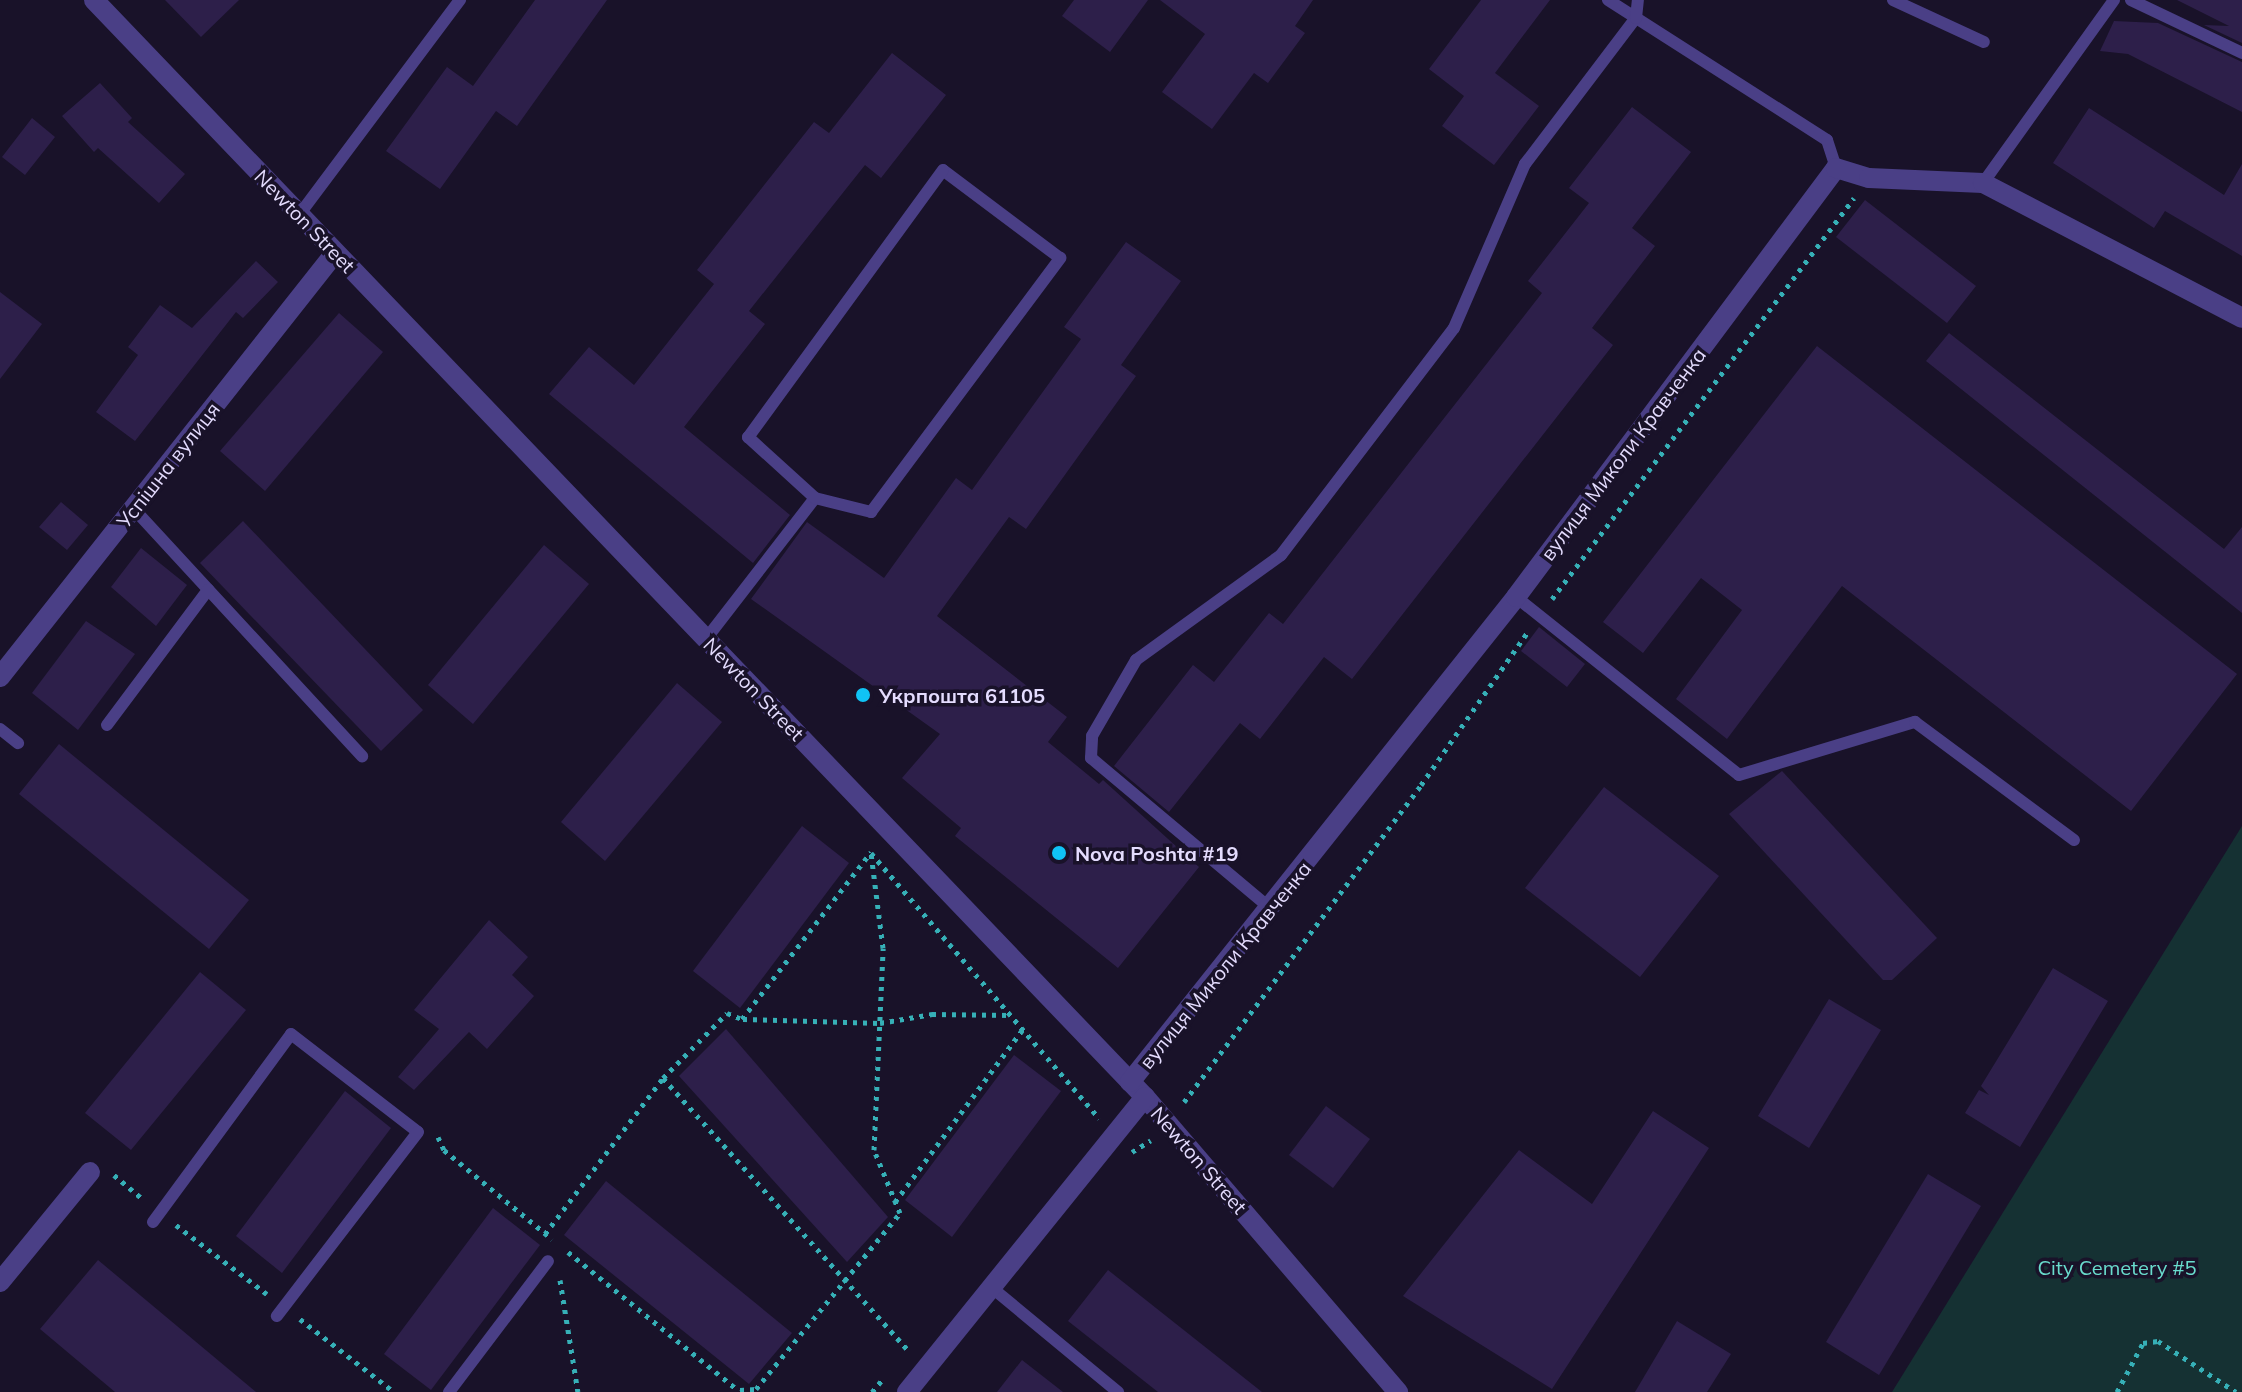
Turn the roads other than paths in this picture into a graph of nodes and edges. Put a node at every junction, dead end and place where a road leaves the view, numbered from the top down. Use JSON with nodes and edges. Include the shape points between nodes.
{"nodes":[{"id":1,"x":94,"y":0,"type":"edge"},
{"id":2,"x":460,"y":0,"type":"edge"},
{"id":3,"x":1608,"y":0,"type":"edge"},
{"id":4,"x":1638,"y":0,"type":"edge"},
{"id":5,"x":1893,"y":0,"type":"edge"},
{"id":6,"x":2114,"y":0,"type":"edge"},
{"id":7,"x":2131,"y":0,"type":"edge"},
{"id":8,"x":1636,"y":18,"type":"junction"},
{"id":9,"x":1984,"y":42,"type":"dead end"},
{"id":10,"x":2242,"y":53,"type":"edge"},
{"id":11,"x":1836,"y":168,"type":"junction"},
{"id":12,"x":1983,"y":183,"type":"junction"},
{"id":13,"x":299,"y":215,"type":"junction"},
{"id":14,"x":335,"y":253,"type":"junction"},
{"id":15,"x":2242,"y":318,"type":"edge"},
{"id":16,"x":815,"y":498,"type":"junction"},
{"id":17,"x":133,"y":508,"type":"junction"},
{"id":18,"x":208,"y":590,"type":"junction"},
{"id":19,"x":1516,"y":597,"type":"junction"},
{"id":20,"x":706,"y":639,"type":"junction"},
{"id":21,"x":0,"y":677,"type":"edge"},
{"id":22,"x":107,"y":725,"type":"dead end"},
{"id":23,"x":0,"y":729,"type":"edge"},
{"id":24,"x":18,"y":743,"type":"dead end"},
{"id":25,"x":362,"y":756,"type":"dead end"},
{"id":26,"x":2074,"y":840,"type":"dead end"},
{"id":27,"x":1271,"y":909,"type":"junction"},
{"id":28,"x":1138,"y":1089,"type":"junction"},
{"id":29,"x":100,"y":1172,"type":"road end"},
{"id":30,"x":156,"y":1217,"type":"road end"},
{"id":31,"x":551,"y":1259,"type":"road end"},
{"id":32,"x":0,"y":1282,"type":"edge"},
{"id":33,"x":991,"y":1287,"type":"junction"},
{"id":34,"x":277,"y":1316,"type":"dead end"},
{"id":35,"x":449,"y":1392,"type":"edge"},
{"id":36,"x":907,"y":1392,"type":"edge"},
{"id":37,"x":1118,"y":1392,"type":"edge"},
{"id":38,"x":1398,"y":1392,"type":"edge"}],
"edges":[{"from":1,"to":13,"type":"street","name":"Newton Street"},
{"from":2,"to":13,"type":"lane"},
{"from":3,"to":8,"type":"lane"},
{"from":4,"to":8,"type":"lane"},
{"from":5,"to":9,"type":"lane"},
{"from":6,"to":12,"type":"lane"},
{"from":7,"to":10,"type":"lane"},
{"from":8,"to":11,"type":"lane","via":[[1827,140]]},
{"from":8,"to":27,"type":"lane","via":[[1525,164],[1454,328],[1281,555],[1136,660],[1092,736],[1091,758]]},
{"from":11,"to":12,"type":"street","via":[[1869,178]]},
{"from":11,"to":19,"type":"street","name":"вулиця Миколи Кравченка"},
{"from":12,"to":15,"type":"street"},
{"from":13,"to":14,"type":"street","name":"Newton Street"},
{"from":14,"to":17,"type":"street","name":"Успішна вулиця"},
{"from":14,"to":20,"type":"street","name":"Newton Street"},
{"from":16,"to":16,"type":"lane","via":[[871,512],[1060,258],[943,170],[748,437]]},
{"from":16,"to":20,"type":"lane"},
{"from":17,"to":18,"type":"lane"},
{"from":17,"to":21,"type":"street","name":"Успішна вулиця"},
{"from":18,"to":22,"type":"lane"},
{"from":18,"to":25,"type":"lane"},
{"from":19,"to":26,"type":"lane","via":[[1739,775],[1915,722]]},
{"from":19,"to":27,"type":"street","name":"вулиця Миколи Кравченка"},
{"from":20,"to":28,"type":"street","name":"Newton Street"},
{"from":23,"to":24,"type":"lane"},
{"from":27,"to":28,"type":"street","name":"вулиця Миколи Кравченка"},
{"from":28,"to":33,"type":"street","name":"вулиця Миколи Кравченка"},
{"from":28,"to":38,"type":"street","name":"Newton Street"},
{"from":29,"to":32,"type":"street"},
{"from":30,"to":34,"type":"lane","via":[[291,1034],[418,1132]]},
{"from":31,"to":35,"type":"lane"},
{"from":33,"to":36,"type":"street","name":"вулиця Миколи Кравченка"},
{"from":33,"to":37,"type":"lane"}]}
